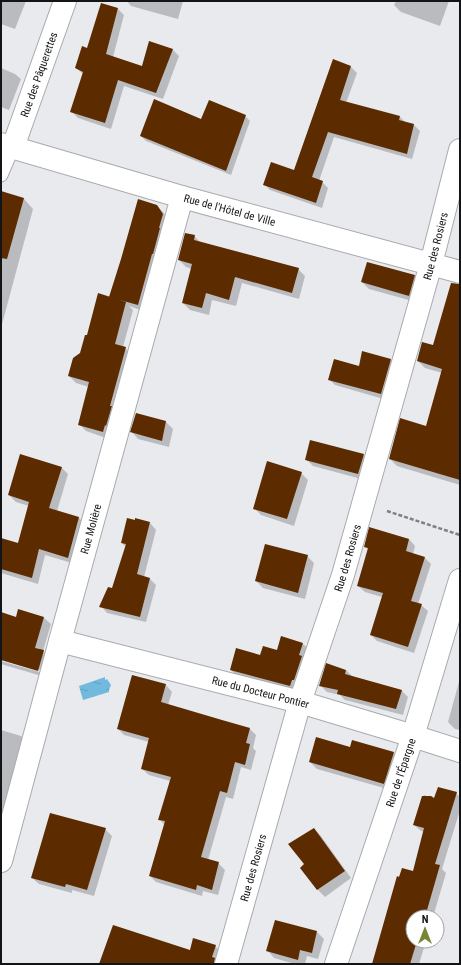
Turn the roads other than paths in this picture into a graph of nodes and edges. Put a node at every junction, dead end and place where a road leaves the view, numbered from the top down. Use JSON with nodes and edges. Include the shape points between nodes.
{"nodes":[{"id":1,"x":65,"y":1,"type":"edge"},
{"id":2,"x":7,"y":146,"type":"edge"},
{"id":3,"x":460,"y":150,"type":"edge"},
{"id":4,"x":1,"y":175,"type":"edge"},
{"id":5,"x":182,"y":197,"type":"junction"},
{"id":6,"x":431,"y":264,"type":"junction"},
{"id":7,"x":460,"y":272,"type":"edge"},
{"id":8,"x":460,"y":580,"type":"edge"},
{"id":9,"x":60,"y":640,"type":"junction"},
{"id":10,"x":300,"y":702,"type":"junction"},
{"id":11,"x":413,"y":736,"type":"junction"},
{"id":12,"x":460,"y":751,"type":"edge"},
{"id":13,"x":1,"y":861,"type":"edge"},
{"id":14,"x":226,"y":964,"type":"edge"},
{"id":15,"x":336,"y":964,"type":"edge"}],
"edges":[{"from":1,"to":2,"type":"street","name":"Rue des Pâquerettes"},
{"from":2,"to":4,"type":"lane"},
{"from":2,"to":5,"type":"street","name":"Rue de l'Hôtel de Ville"},
{"from":3,"to":6,"type":"street","name":"Rue des Rosiers"},
{"from":5,"to":6,"type":"street","name":"Rue de l'Hôtel de Ville"},
{"from":5,"to":9,"type":"street","name":"Rue Molière"},
{"from":6,"to":7,"type":"street","name":"Rue de l'Hôtel de Ville"},
{"from":6,"to":10,"type":"street","name":"Rue des Rosiers","via":[[343,575]]},
{"from":8,"to":11,"type":"street","name":"Rue de l'Épargne"},
{"from":9,"to":10,"type":"street","name":"Rue du Docteur Pontier"},
{"from":9,"to":13,"type":"street","name":"Rue Molière"},
{"from":10,"to":11,"type":"street","name":"Rue du Docteur Pontier"},
{"from":10,"to":14,"type":"street","name":"Rue des Rosiers"},
{"from":11,"to":12,"type":"street","name":"Rue du Docteur Pontier"},
{"from":11,"to":15,"type":"street","name":"Rue de l'Épargne"}]}
